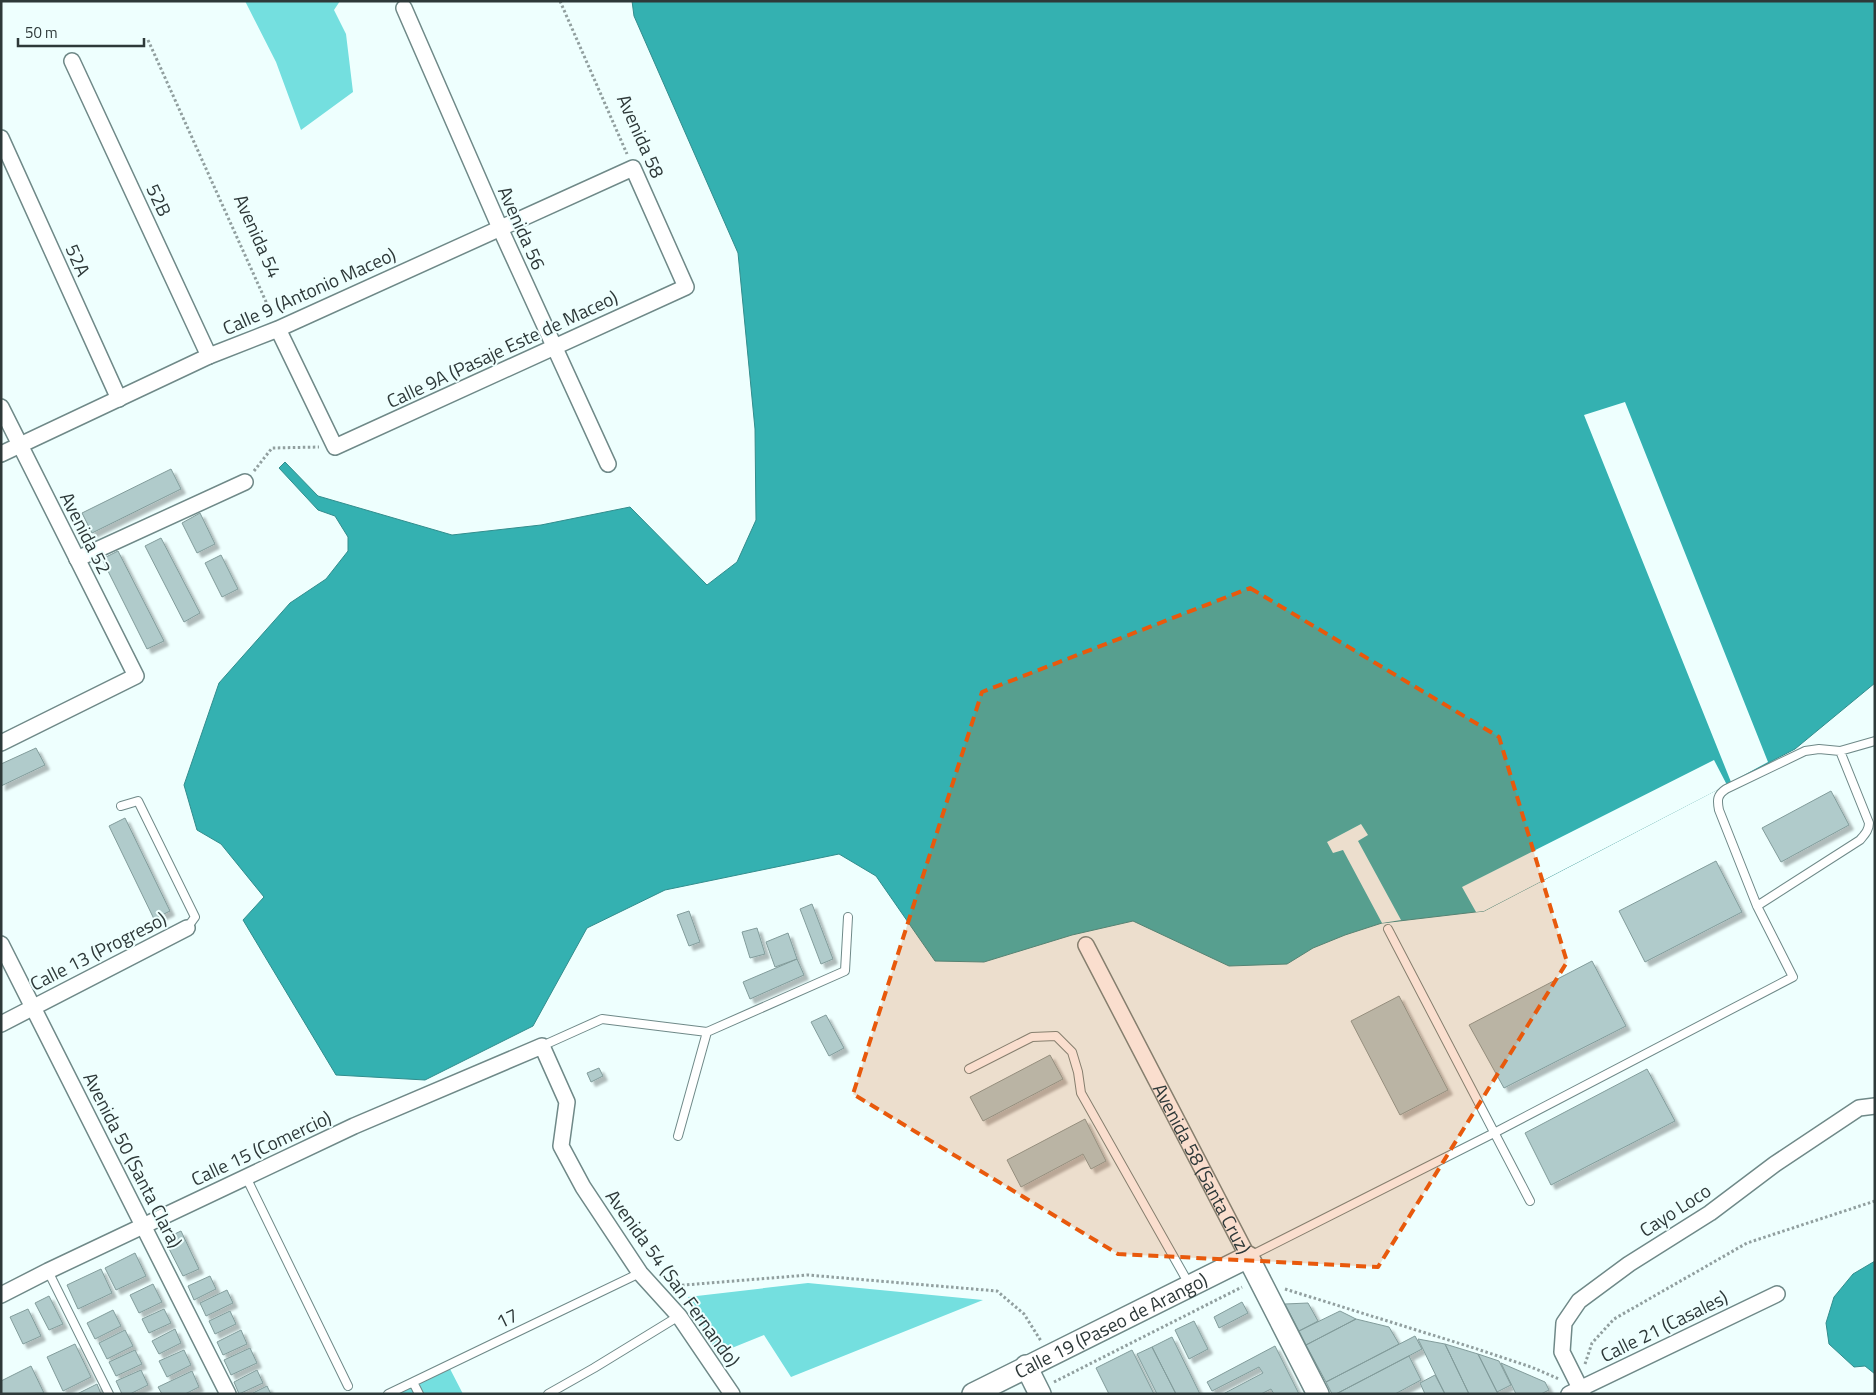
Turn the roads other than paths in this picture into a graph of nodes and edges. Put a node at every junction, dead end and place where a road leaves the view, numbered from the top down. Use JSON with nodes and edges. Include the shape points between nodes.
{"nodes":[{"id":1,"x":404,"y":8,"type":"dead end"},
{"id":2,"x":72,"y":60,"type":"dead end"},
{"id":3,"x":1,"y":138,"type":"edge"},
{"id":4,"x":633,"y":168,"type":"joint"},
{"id":5,"x":500,"y":228,"type":"junction"},
{"id":6,"x":686,"y":286,"type":"joint"},
{"id":7,"x":278,"y":329,"type":"junction"},
{"id":8,"x":555,"y":347,"type":"junction"},
{"id":9,"x":209,"y":356,"type":"junction"},
{"id":10,"x":119,"y":399,"type":"junction"},
{"id":11,"x":1,"y":407,"type":"edge"},
{"id":12,"x":20,"y":445,"type":"junction"},
{"id":13,"x":1,"y":454,"type":"edge"},
{"id":14,"x":608,"y":464,"type":"dead end"},
{"id":15,"x":245,"y":482,"type":"road end"},
{"id":16,"x":77,"y":559,"type":"junction"},
{"id":17,"x":1875,"y":741,"type":"edge"},
{"id":18,"x":1,"y":742,"type":"edge"},
{"id":19,"x":1840,"y":751,"type":"junction"},
{"id":20,"x":121,"y":806,"type":"dead end"},
{"id":21,"x":1757,"y":906,"type":"junction"},
{"id":22,"x":848,"y":917,"type":"dead end"},
{"id":23,"x":187,"y":928,"type":"joint"},
{"id":24,"x":1388,"y":929,"type":"dead end"},
{"id":25,"x":1,"y":944,"type":"edge"},
{"id":26,"x":1086,"y":945,"type":"dead end"},
{"id":27,"x":33,"y":1008,"type":"junction"},
{"id":28,"x":1,"y":1024,"type":"edge"},
{"id":29,"x":707,"y":1032,"type":"junction"},
{"id":30,"x":542,"y":1046,"type":"junction"},
{"id":31,"x":969,"y":1069,"type":"dead end"},
{"id":32,"x":1875,"y":1106,"type":"edge"},
{"id":33,"x":1494,"y":1134,"type":"junction"},
{"id":34,"x":678,"y":1136,"type":"dead end"},
{"id":35,"x":246,"y":1177,"type":"junction"},
{"id":36,"x":1530,"y":1201,"type":"dead end"},
{"id":37,"x":143,"y":1226,"type":"junction"},
{"id":38,"x":1248,"y":1257,"type":"junction"},
{"id":39,"x":48,"y":1270,"type":"junction"},
{"id":40,"x":640,"y":1273,"type":"junction"},
{"id":41,"x":1190,"y":1285,"type":"junction"},
{"id":42,"x":1,"y":1294,"type":"edge"},
{"id":43,"x":1777,"y":1294,"type":"dead end"},
{"id":44,"x":679,"y":1316,"type":"junction"},
{"id":45,"x":1026,"y":1366,"type":"junction"},
{"id":46,"x":413,"y":1382,"type":"junction"},
{"id":47,"x":348,"y":1386,"type":"dead end"},
{"id":48,"x":1039,"y":1392,"type":"edge"},
{"id":49,"x":1578,"y":1392,"type":"edge"},
{"id":50,"x":110,"y":1394,"type":"edge"},
{"id":51,"x":228,"y":1394,"type":"edge"},
{"id":52,"x":388,"y":1394,"type":"edge"},
{"id":53,"x":419,"y":1394,"type":"edge"},
{"id":54,"x":548,"y":1394,"type":"edge"},
{"id":55,"x":732,"y":1394,"type":"edge"},
{"id":56,"x":973,"y":1394,"type":"edge"},
{"id":57,"x":1318,"y":1394,"type":"edge"}],
"edges":[{"from":1,"to":5,"type":"street","name":"Avenida 56"},
{"from":2,"to":9,"type":"street","name":"52B"},
{"from":3,"to":10,"type":"street","name":"52A"},
{"from":4,"to":5,"type":"street","name":"Calle 9 (Antonio Maceo)"},
{"from":4,"to":6,"type":"street","name":"Avenida 58"},
{"from":5,"to":7,"type":"street","name":"Calle 9 (Antonio Maceo)"},
{"from":5,"to":8,"type":"street","name":"Avenida 56"},
{"from":6,"to":8,"type":"street","name":"Calle 9A (Pasaje Este de Maceo)"},
{"from":7,"to":8,"type":"street","name":"Calle 9A (Pasaje Este de Maceo)","via":[[335,447]]},
{"from":7,"to":9,"type":"street","name":"Calle 9 (Antonio Maceo)"},
{"from":8,"to":14,"type":"street","name":"Avenida 56"},
{"from":9,"to":10,"type":"street","name":"Calle 9 (Antonio Maceo)"},
{"from":10,"to":12,"type":"street","name":"Calle 9 (Antonio Maceo)"},
{"from":11,"to":12,"type":"street","name":"Avenida 52"},
{"from":12,"to":13,"type":"street","name":"Calle 9 (Antonio Maceo)"},
{"from":12,"to":16,"type":"street","name":"Avenida 52"},
{"from":15,"to":16,"type":"street"},
{"from":16,"to":18,"type":"street","name":"Avenida 52","via":[[136,676]]},
{"from":17,"to":19,"type":"lane"},
{"from":19,"to":21,"type":"lane","via":[[1869,827],[1860,840]]},
{"from":19,"to":21,"type":"lane","via":[[1805,751],[1719,793],[1719,810]]},
{"from":20,"to":23,"type":"lane","via":[[138,800],[196,916]]},
{"from":21,"to":33,"type":"lane","via":[[1793,977]]},
{"from":22,"to":29,"type":"lane","via":[[845,971]]},
{"from":23,"to":27,"type":"street","name":"Calle 13 (Progreso)"},
{"from":24,"to":33,"type":"lane"},
{"from":25,"to":27,"type":"street","name":"Avenida 50 (Santa Clara)"},
{"from":26,"to":38,"type":"street","name":"Avenida 58 (Santa Cruz)"},
{"from":27,"to":28,"type":"street","name":"Calle 13 (Progreso)"},
{"from":27,"to":37,"type":"street","name":"Avenida 50 (Santa Clara)"},
{"from":29,"to":30,"type":"lane","via":[[602,1019]]},
{"from":29,"to":34,"type":"lane"},
{"from":30,"to":35,"type":"street","name":"Calle 15 (Comercio)","via":[[354,1126]]},
{"from":30,"to":40,"type":"street","name":"Avenida 54 (San Fernando)","via":[[567,1102],[561,1146],[583,1187]]},
{"from":31,"to":41,"type":"lane","via":[[1032,1037],[1056,1036],[1072,1052],[1081,1094]]},
{"from":32,"to":49,"type":"street","name":"Cayo Loco","via":[[1859,1108],[1579,1301],[1564,1323],[1562,1352]]},
{"from":33,"to":36,"type":"lane"},
{"from":33,"to":38,"type":"lane"},
{"from":35,"to":37,"type":"street","name":"Calle 15 (Comercio)"},
{"from":35,"to":47,"type":"lane"},
{"from":37,"to":39,"type":"street","name":"Calle 15 (Comercio)"},
{"from":37,"to":51,"type":"street","name":"Avenida 50 (Santa Clara)"},
{"from":38,"to":41,"type":"main road","name":"Calle 19 (Paseo de Arango)"},
{"from":38,"to":57,"type":"main road","name":"Avenida 58 (Santa Cruz)","via":[[1254,1286]]},
{"from":39,"to":42,"type":"street","name":"Calle 15 (Comercio)"},
{"from":39,"to":50,"type":"lane"},
{"from":40,"to":44,"type":"street","name":"Avenida 54 (San Fernando)"},
{"from":40,"to":46,"type":"lane","name":"17"},
{"from":41,"to":45,"type":"main road","name":"Calle 19 (Paseo de Arango)"},
{"from":43,"to":49,"type":"street","name":"Calle 21 (Casales)"},
{"from":44,"to":54,"type":"lane"},
{"from":44,"to":55,"type":"street","name":"Avenida 54 (San Fernando)"},
{"from":45,"to":48,"type":"main road"},
{"from":45,"to":56,"type":"main road","name":"Calle 19 (Paseo de Arango)"},
{"from":46,"to":52,"type":"lane","name":"17"},
{"from":46,"to":53,"type":"lane"}]}
